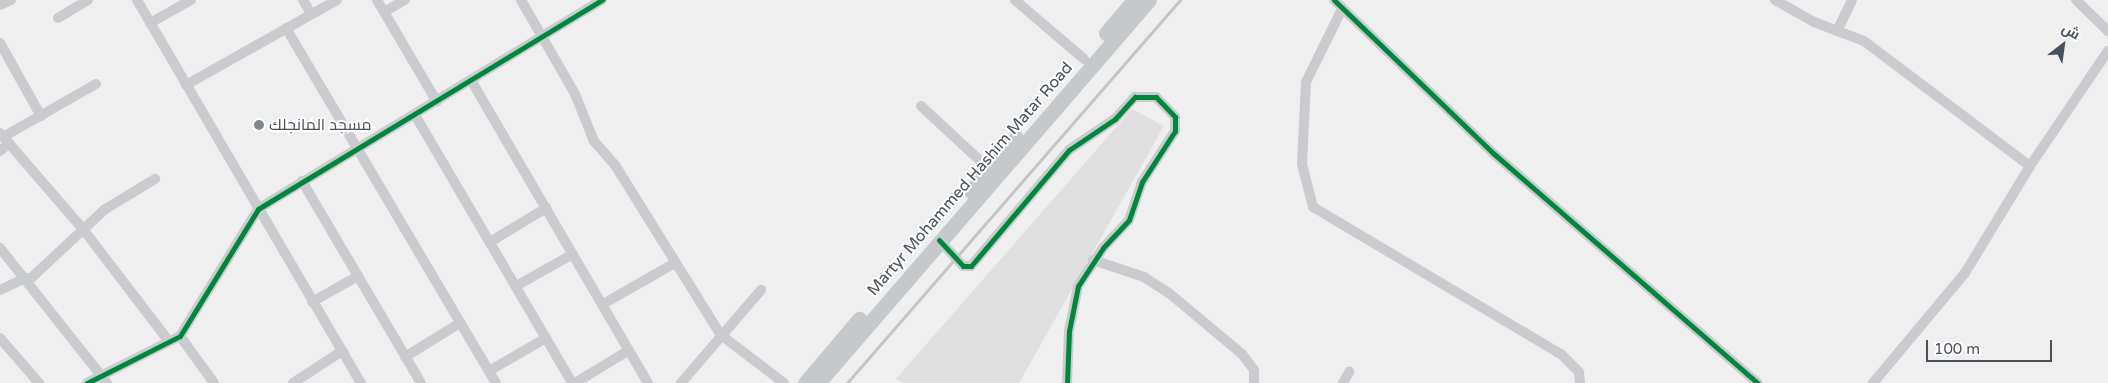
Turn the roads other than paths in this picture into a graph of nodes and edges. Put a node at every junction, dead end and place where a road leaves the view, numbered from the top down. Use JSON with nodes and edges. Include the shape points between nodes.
{"nodes":[{"id":1,"x":11,"y":0,"type":"edge"},
{"id":2,"x":88,"y":0,"type":"edge"},
{"id":3,"x":137,"y":0,"type":"edge"},
{"id":4,"x":191,"y":0,"type":"edge"},
{"id":5,"x":303,"y":0,"type":"edge"},
{"id":6,"x":337,"y":0,"type":"edge"},
{"id":7,"x":377,"y":0,"type":"edge"},
{"id":8,"x":405,"y":0,"type":"edge"},
{"id":9,"x":521,"y":0,"type":"edge"},
{"id":10,"x":602,"y":0,"type":"edge"},
{"id":11,"x":1015,"y":0,"type":"edge"},
{"id":12,"x":1134,"y":0,"type":"edge"},
{"id":13,"x":1149,"y":0,"type":"edge"},
{"id":14,"x":1334,"y":0,"type":"edge"},
{"id":15,"x":1775,"y":0,"type":"edge"},
{"id":16,"x":1852,"y":0,"type":"edge"},
{"id":17,"x":2076,"y":0,"type":"edge"},
{"id":18,"x":0,"y":5,"type":"edge"},
{"id":19,"x":1342,"y":9,"type":"junction"},
{"id":20,"x":384,"y":12,"type":"junction"},
{"id":21,"x":312,"y":14,"type":"junction"},
{"id":22,"x":58,"y":18,"type":"dead end"},
{"id":23,"x":150,"y":24,"type":"junction"},
{"id":24,"x":286,"y":28,"type":"junction"},
{"id":25,"x":1837,"y":31,"type":"junction"},
{"id":26,"x":2108,"y":31,"type":"edge"},
{"id":27,"x":542,"y":36,"type":"junction"},
{"id":28,"x":0,"y":43,"type":"edge"},
{"id":29,"x":2108,"y":51,"type":"edge"},
{"id":30,"x":1084,"y":59,"type":"junction"},
{"id":31,"x":472,"y":82,"type":"junction"},
{"id":32,"x":96,"y":84,"type":"dead end"},
{"id":33,"x":186,"y":85,"type":"junction"},
{"id":34,"x":437,"y":102,"type":"junction"},
{"id":35,"x":920,"y":106,"type":"dead end"},
{"id":36,"x":415,"y":115,"type":"junction"},
{"id":37,"x":41,"y":116,"type":"junction"},
{"id":38,"x":4,"y":138,"type":"edge"},
{"id":39,"x":358,"y":148,"type":"junction"},
{"id":40,"x":0,"y":151,"type":"edge"},
{"id":41,"x":2030,"y":166,"type":"junction"},
{"id":42,"x":989,"y":169,"type":"junction"},
{"id":43,"x":155,"y":179,"type":"dead end"},
{"id":44,"x":302,"y":181,"type":"junction"},
{"id":45,"x":546,"y":208,"type":"junction"},
{"id":46,"x":258,"y":209,"type":"junction"},
{"id":47,"x":83,"y":228,"type":"junction"},
{"id":48,"x":939,"y":240,"type":"junction"},
{"id":49,"x":490,"y":242,"type":"junction"},
{"id":50,"x":0,"y":248,"type":"edge"},
{"id":51,"x":573,"y":254,"type":"junction"},
{"id":52,"x":1093,"y":260,"type":"junction"},
{"id":53,"x":675,"y":263,"type":"junction"},
{"id":54,"x":358,"y":276,"type":"junction"},
{"id":55,"x":28,"y":279,"type":"junction"},
{"id":56,"x":516,"y":286,"type":"junction"},
{"id":57,"x":0,"y":290,"type":"edge"},
{"id":58,"x":761,"y":290,"type":"dead end"},
{"id":59,"x":312,"y":302,"type":"junction"},
{"id":60,"x":603,"y":304,"type":"junction"},
{"id":61,"x":460,"y":323,"type":"junction"},
{"id":62,"x":722,"y":335,"type":"junction"},
{"id":63,"x":180,"y":336,"type":"junction"},
{"id":64,"x":0,"y":338,"type":"edge"},
{"id":65,"x":546,"y":338,"type":"junction"},
{"id":66,"x":167,"y":339,"type":"junction"},
{"id":67,"x":629,"y":350,"type":"junction"},
{"id":68,"x":342,"y":351,"type":"junction"},
{"id":69,"x":405,"y":357,"type":"junction"},
{"id":70,"x":489,"y":371,"type":"junction"},
{"id":71,"x":1349,"y":372,"type":"dead end"},
{"id":72,"x":100,"y":374,"type":"junction"},
{"id":73,"x":39,"y":383,"type":"edge"},
{"id":74,"x":87,"y":383,"type":"edge"},
{"id":75,"x":107,"y":383,"type":"edge"},
{"id":76,"x":214,"y":383,"type":"edge"},
{"id":77,"x":293,"y":383,"type":"edge"},
{"id":78,"x":361,"y":383,"type":"edge"},
{"id":79,"x":421,"y":383,"type":"edge"},
{"id":80,"x":496,"y":383,"type":"edge"},
{"id":81,"x":573,"y":383,"type":"edge"},
{"id":82,"x":648,"y":383,"type":"edge"},
{"id":83,"x":681,"y":383,"type":"edge"},
{"id":84,"x":784,"y":383,"type":"edge"},
{"id":85,"x":805,"y":383,"type":"edge"},
{"id":86,"x":818,"y":383,"type":"edge"},
{"id":87,"x":1067,"y":383,"type":"edge"},
{"id":88,"x":1254,"y":383,"type":"edge"},
{"id":89,"x":1343,"y":383,"type":"edge"},
{"id":90,"x":1580,"y":383,"type":"edge"},
{"id":91,"x":1758,"y":383,"type":"edge"},
{"id":92,"x":1873,"y":383,"type":"edge"}],
"edges":[{"from":1,"to":18,"type":"street"},
{"from":2,"to":22,"type":"street"},
{"from":3,"to":23,"type":"street"},
{"from":4,"to":23,"type":"street"},
{"from":5,"to":21,"type":"street"},
{"from":6,"to":21,"type":"street"},
{"from":7,"to":20,"type":"street"},
{"from":8,"to":20,"type":"street"},
{"from":9,"to":27,"type":"street"},
{"from":10,"to":27,"type":"street"},
{"from":11,"to":30,"type":"street"},
{"from":12,"to":30,"type":"main road","name":"Martyr Mohammed Hashim Matar Road"},
{"from":13,"to":48,"type":"main road","name":"Martyr Mohammed Hashim Matar Road"},
{"from":14,"to":19,"type":"street"},
{"from":15,"to":25,"type":"street"},
{"from":16,"to":25,"type":"street"},
{"from":17,"to":26,"type":"street"},
{"from":19,"to":90,"type":"street","via":[[1306,82],[1302,164],[1313,207],[1561,354],[1576,367]]},
{"from":19,"to":91,"type":"street","via":[[1493,153]]},
{"from":20,"to":34,"type":"street"},
{"from":21,"to":24,"type":"street"},
{"from":23,"to":33,"type":"street"},
{"from":24,"to":33,"type":"street"},
{"from":24,"to":39,"type":"street"},
{"from":25,"to":41,"type":"street","via":[[1864,41]]},
{"from":27,"to":31,"type":"street"},
{"from":27,"to":53,"type":"street","via":[[575,94],[594,141],[615,165]]},
{"from":28,"to":37,"type":"street"},
{"from":29,"to":41,"type":"street"},
{"from":30,"to":42,"type":"main road","name":"Martyr Mohammed Hashim Matar Road"},
{"from":31,"to":34,"type":"street"},
{"from":31,"to":45,"type":"street"},
{"from":32,"to":37,"type":"street"},
{"from":33,"to":46,"type":"street"},
{"from":34,"to":36,"type":"street"},
{"from":35,"to":42,"type":"street"},
{"from":36,"to":39,"type":"street"},
{"from":36,"to":49,"type":"street"},
{"from":37,"to":38,"type":"street"},
{"from":38,"to":40,"type":"street"},
{"from":38,"to":47,"type":"street"},
{"from":39,"to":44,"type":"street"},
{"from":39,"to":61,"type":"street"},
{"from":41,"to":92,"type":"street","via":[[1965,273]]},
{"from":42,"to":85,"type":"main road","name":"Martyr Mohammed Hashim Matar Road"},
{"from":43,"to":47,"type":"street"},
{"from":44,"to":46,"type":"street"},
{"from":44,"to":54,"type":"street"},
{"from":45,"to":49,"type":"street"},
{"from":45,"to":51,"type":"street"},
{"from":46,"to":59,"type":"street"},
{"from":46,"to":63,"type":"street"},
{"from":47,"to":55,"type":"street"},
{"from":47,"to":66,"type":"street"},
{"from":48,"to":52,"type":"street","via":[[962,266],[970,266],[1069,150],[1115,120],[1135,97],[1151,95],[1175,117],[1175,131],[1142,182],[1129,220]]},
{"from":48,"to":86,"type":"main road","name":"Martyr Mohammed Hashim Matar Road"},
{"from":49,"to":56,"type":"street"},
{"from":50,"to":55,"type":"street"},
{"from":51,"to":56,"type":"street"},
{"from":51,"to":60,"type":"street"},
{"from":52,"to":87,"type":"street","via":[[1073,305]]},
{"from":52,"to":88,"type":"street","via":[[1144,277],[1168,292],[1242,354],[1254,370]]},
{"from":53,"to":60,"type":"street"},
{"from":53,"to":62,"type":"street"},
{"from":54,"to":59,"type":"street"},
{"from":54,"to":69,"type":"street"},
{"from":55,"to":57,"type":"street"},
{"from":55,"to":72,"type":"street"},
{"from":56,"to":65,"type":"street"},
{"from":58,"to":62,"type":"street"},
{"from":59,"to":68,"type":"street"},
{"from":60,"to":67,"type":"street"},
{"from":61,"to":69,"type":"street"},
{"from":61,"to":70,"type":"street"},
{"from":62,"to":83,"type":"street"},
{"from":62,"to":84,"type":"street"},
{"from":63,"to":66,"type":"street"},
{"from":63,"to":76,"type":"street"},
{"from":64,"to":73,"type":"street"},
{"from":65,"to":70,"type":"street"},
{"from":65,"to":81,"type":"street"},
{"from":66,"to":72,"type":"street"},
{"from":67,"to":81,"type":"street"},
{"from":67,"to":82,"type":"street"},
{"from":68,"to":77,"type":"street"},
{"from":68,"to":78,"type":"street"},
{"from":69,"to":79,"type":"street"},
{"from":70,"to":80,"type":"street"},
{"from":71,"to":89,"type":"street"},
{"from":72,"to":74,"type":"street"},
{"from":72,"to":75,"type":"street"}]}
